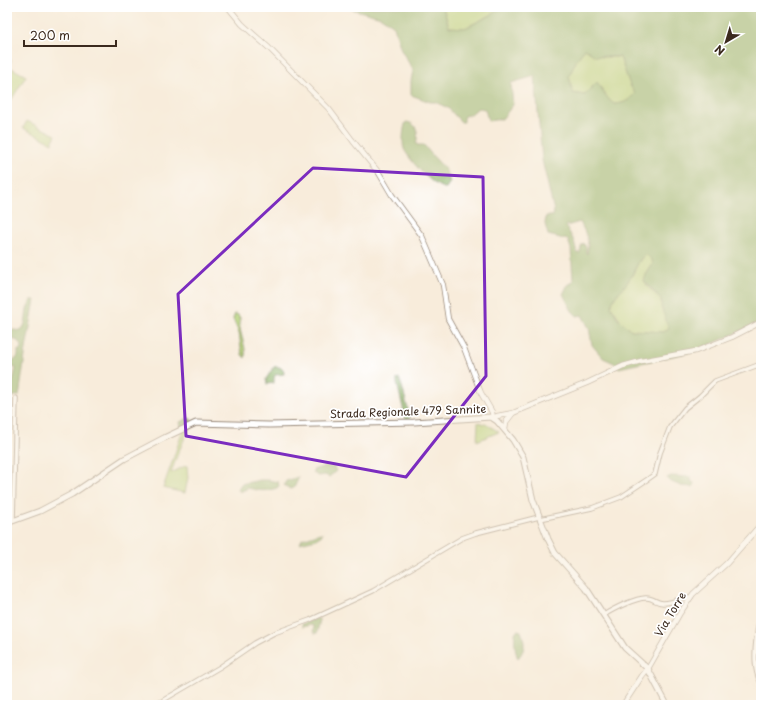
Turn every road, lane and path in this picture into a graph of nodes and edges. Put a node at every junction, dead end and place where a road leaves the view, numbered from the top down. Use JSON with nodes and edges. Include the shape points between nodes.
{"nodes":[{"id":1,"x":228,"y":7,"type":"edge"},
{"id":2,"x":761,"y":322,"type":"edge"},
{"id":3,"x":761,"y":364,"type":"edge"},
{"id":4,"x":16,"y":398,"type":"dead end"},
{"id":5,"x":513,"y":413,"type":"junction"},
{"id":6,"x":493,"y":418,"type":"junction"},
{"id":7,"x":505,"y":430,"type":"junction"},
{"id":8,"x":540,"y":518,"type":"junction"},
{"id":9,"x":13,"y":522,"type":"junction"},
{"id":10,"x":7,"y":523,"type":"edge"},
{"id":11,"x":760,"y":526,"type":"edge"},
{"id":12,"x":691,"y":597,"type":"junction"},
{"id":13,"x":761,"y":611,"type":"edge"},
{"id":14,"x":604,"y":615,"type":"junction"},
{"id":15,"x":648,"y":669,"type":"junction"},
{"id":16,"x":761,"y":683,"type":"edge"},
{"id":17,"x":155,"y":705,"type":"edge"},
{"id":18,"x":622,"y":705,"type":"edge"},
{"id":19,"x":667,"y":705,"type":"edge"}],
"edges":[{"from":1,"to":6,"type":"main road","via":[[241,23],[329,109],[379,173],[422,236],[443,285],[448,319],[464,348]]},
{"from":2,"to":5,"type":"main road","via":[[696,351],[623,366]]},
{"from":3,"to":8,"type":"street","via":[[715,381],[685,408],[670,427],[655,474],[648,479],[621,496],[592,508]]},
{"from":4,"to":9,"type":"street"},
{"from":5,"to":6,"type":"main road"},
{"from":5,"to":7,"type":"main road","via":[[506,422]]},
{"from":6,"to":7,"type":"main road","name":"Strada Regionale 479 Sannite"},
{"from":6,"to":9,"type":"main road","name":"Strada Regionale 479 Sannite","via":[[486,416],[414,422],[269,425],[196,424],[124,459],[72,494]]},
{"from":7,"to":8,"type":"main road","name":"Strada Regionale 479 Sannite","via":[[523,457]]},
{"from":8,"to":14,"type":"main road","name":"Strada Regionale 479 Sannite","via":[[555,553],[586,588]]},
{"from":8,"to":17,"type":"street","via":[[462,538],[373,591],[255,643]]},
{"from":9,"to":10,"type":"main road","name":"Strada Regionale 479 Sannite"},
{"from":11,"to":12,"type":"main road","name":"Via Torre","via":[[727,563]]},
{"from":12,"to":14,"type":"street","via":[[680,598],[666,604],[644,598],[624,604]]},
{"from":12,"to":15,"type":"main road","name":"Via Torre"},
{"from":13,"to":16,"type":"street","via":[[755,664]]},
{"from":14,"to":15,"type":"main road","name":"Strada Regionale 479 Sannite","via":[[625,648]]},
{"from":15,"to":18,"type":"main road","name":"Via Torre"},
{"from":15,"to":19,"type":"main road","name":"Strada Regionale 479 Sannite"}]}
